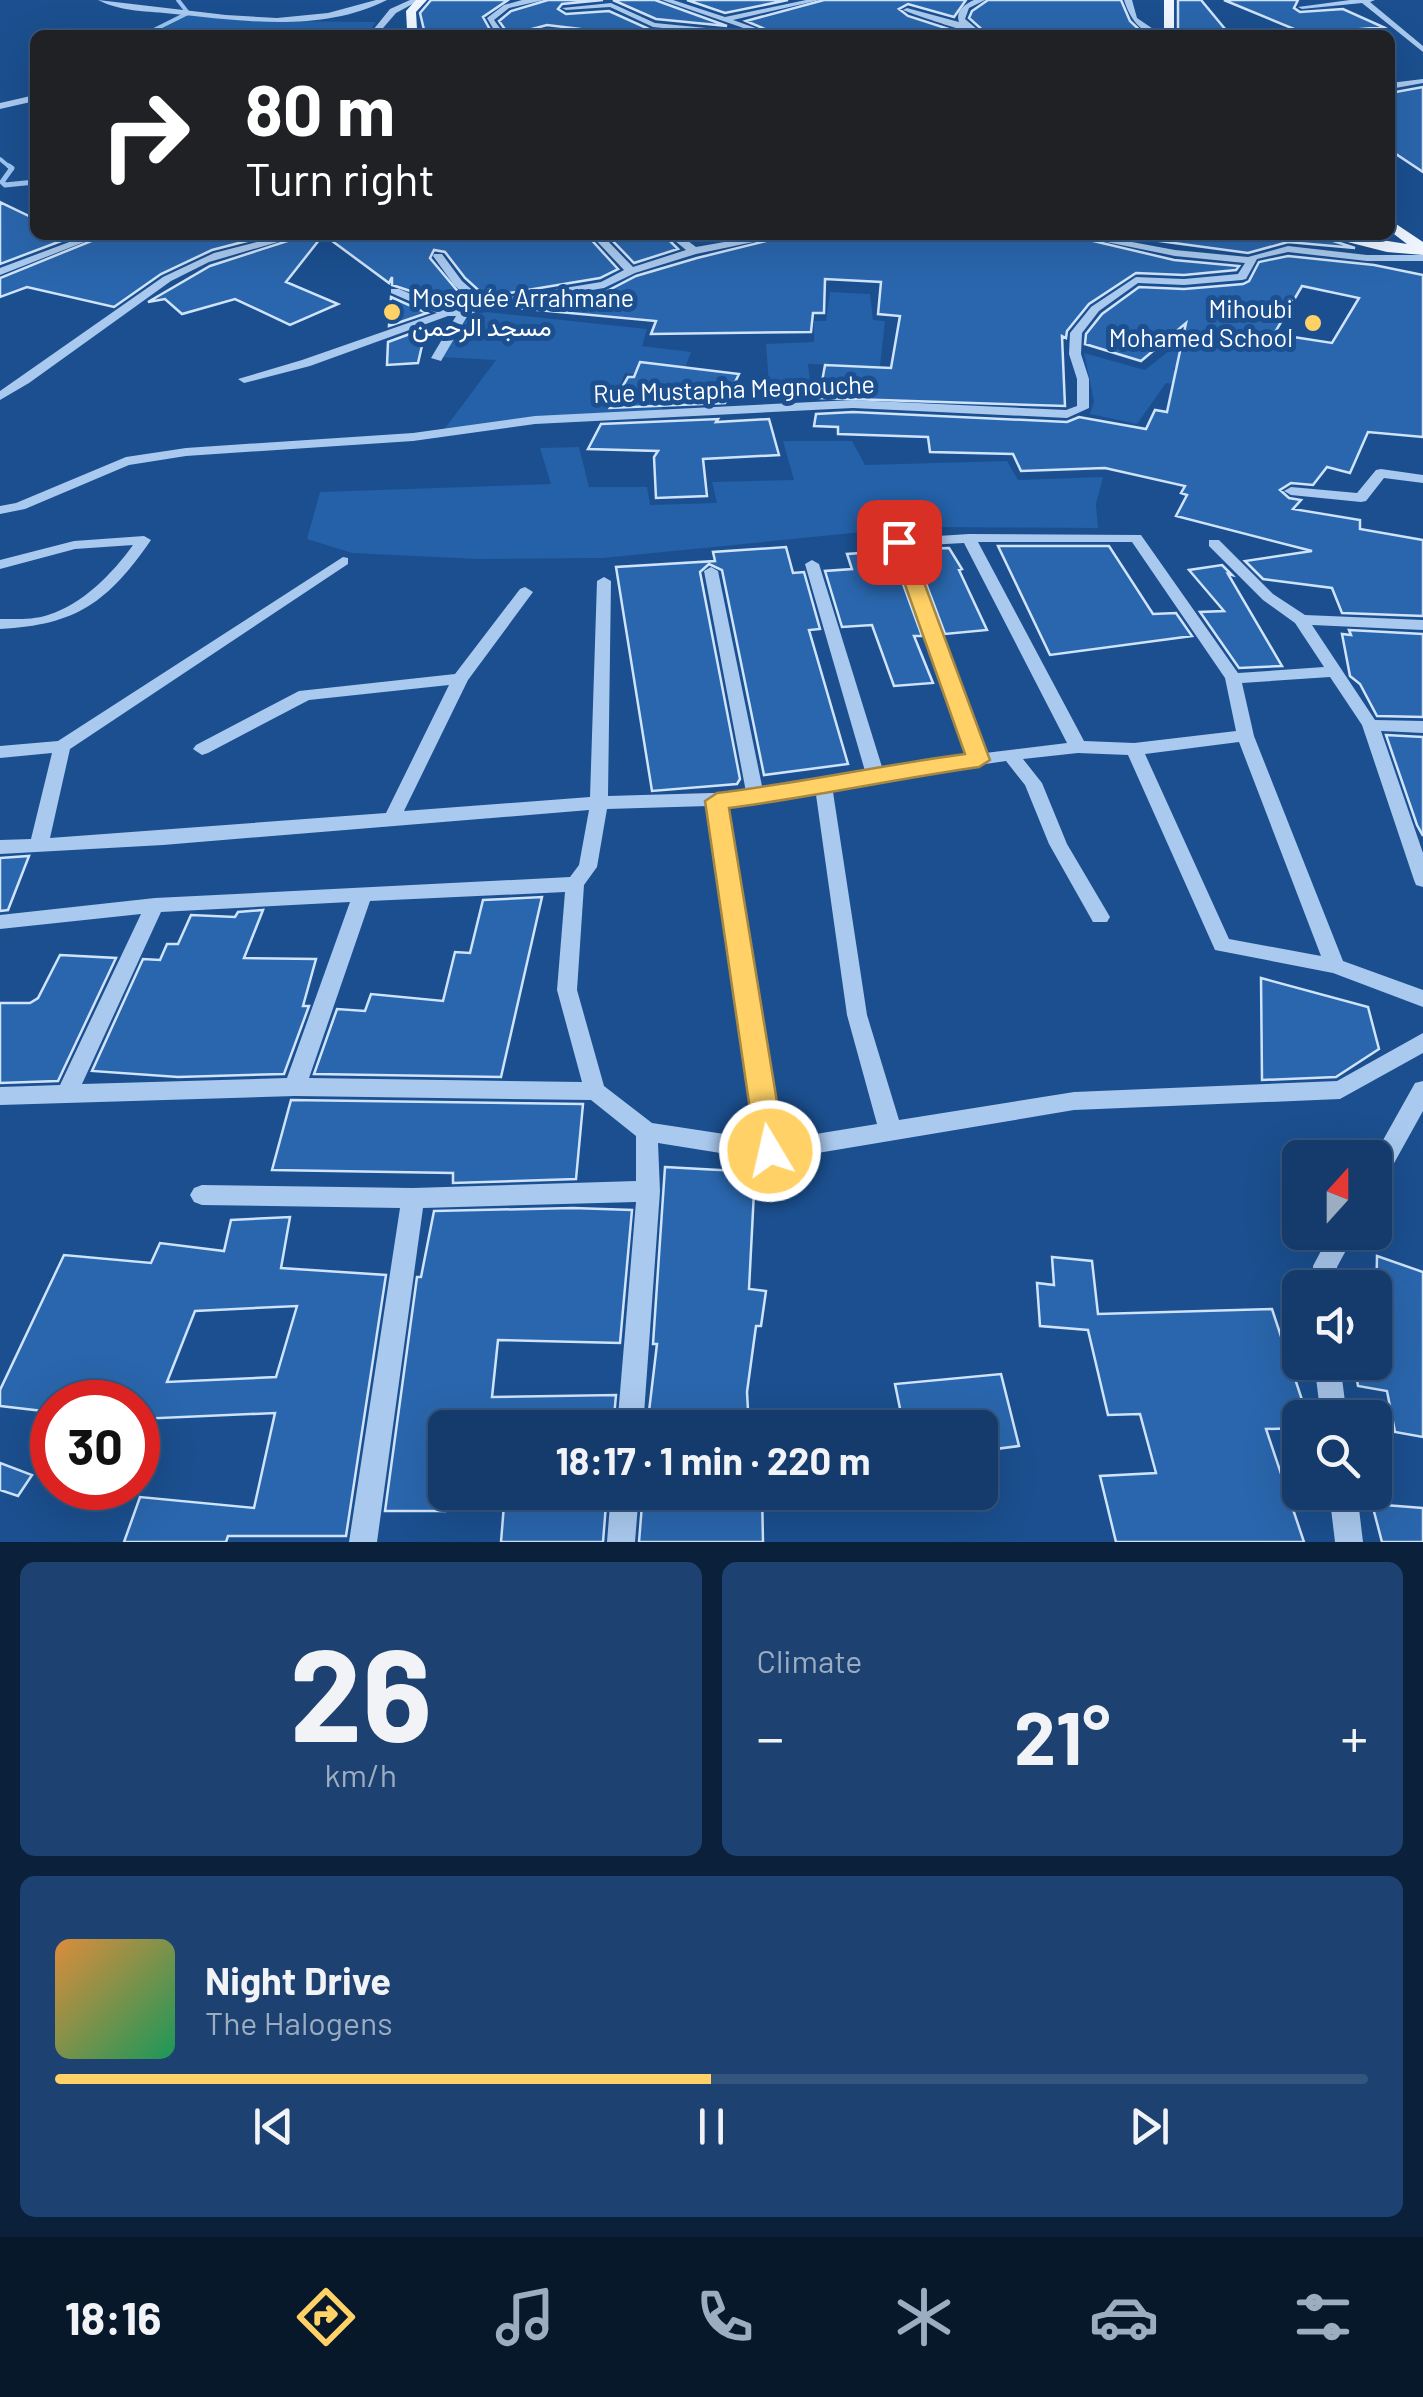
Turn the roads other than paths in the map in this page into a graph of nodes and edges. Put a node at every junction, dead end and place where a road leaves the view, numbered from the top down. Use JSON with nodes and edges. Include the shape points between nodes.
{"nodes":[{"id":1,"x":102,"y":0,"type":"edge"},
{"id":2,"x":383,"y":0,"type":"edge"},
{"id":3,"x":419,"y":0,"type":"edge"},
{"id":4,"x":540,"y":0,"type":"edge"},
{"id":5,"x":693,"y":0,"type":"edge"},
{"id":6,"x":816,"y":0,"type":"edge"},
{"id":7,"x":981,"y":0,"type":"edge"},
{"id":8,"x":1128,"y":0,"type":"edge"},
{"id":9,"x":1168,"y":0,"type":"edge"},
{"id":10,"x":1376,"y":0,"type":"edge"},
{"id":11,"x":1364,"y":1,"type":"edge"},
{"id":12,"x":671,"y":2,"type":"edge"},
{"id":13,"x":1302,"y":7,"type":"dead end"},
{"id":14,"x":566,"y":8,"type":"dead end"},
{"id":15,"x":907,"y":10,"type":"dead end"},
{"id":16,"x":721,"y":20,"type":"junction"},
{"id":17,"x":966,"y":26,"type":"junction"},
{"id":18,"x":378,"y":30,"type":"edge"},
{"id":19,"x":413,"y":30,"type":"edge"},
{"id":20,"x":497,"y":30,"type":"edge"},
{"id":21,"x":705,"y":30,"type":"edge"},
{"id":22,"x":754,"y":30,"type":"edge"},
{"id":23,"x":972,"y":30,"type":"edge"},
{"id":24,"x":1150,"y":30,"type":"edge"},
{"id":25,"x":1168,"y":30,"type":"edge"},
{"id":26,"x":1423,"y":36,"type":"edge"},
{"id":27,"x":1405,"y":38,"type":"junction"},
{"id":28,"x":1423,"y":50,"type":"edge"},
{"id":29,"x":1423,"y":82,"type":"edge"},
{"id":30,"x":1395,"y":85,"type":"edge"},
{"id":31,"x":30,"y":99,"type":"edge"},
{"id":32,"x":0,"y":106,"type":"edge"},
{"id":33,"x":1395,"y":228,"type":"edge"},
{"id":34,"x":85,"y":240,"type":"edge"},
{"id":35,"x":280,"y":240,"type":"edge"},
{"id":36,"x":601,"y":240,"type":"edge"},
{"id":37,"x":680,"y":240,"type":"edge"},
{"id":38,"x":754,"y":240,"type":"edge"},
{"id":39,"x":1104,"y":240,"type":"edge"},
{"id":40,"x":1350,"y":240,"type":"edge"},
{"id":41,"x":694,"y":251,"type":"junction"},
{"id":42,"x":1423,"y":252,"type":"edge"},
{"id":43,"x":438,"y":256,"type":"dead end"},
{"id":44,"x":1250,"y":260,"type":"junction"},
{"id":45,"x":630,"y":270,"type":"junction"},
{"id":46,"x":0,"y":272,"type":"edge"},
{"id":47,"x":395,"y":291,"type":"dead end"},
{"id":48,"x":483,"y":305,"type":"junction"},
{"id":49,"x":447,"y":312,"type":"junction"},
{"id":50,"x":464,"y":313,"type":"junction"},
{"id":51,"x":436,"y":358,"type":"dead end"},
{"id":52,"x":244,"y":379,"type":"dead end"},
{"id":53,"x":0,"y":396,"type":"edge"},
{"id":54,"x":1423,"y":478,"type":"edge"},
{"id":55,"x":1291,"y":491,"type":"dead end"},
{"id":56,"x":0,"y":510,"type":"edge"},
{"id":57,"x":969,"y":538,"type":"junction"},
{"id":58,"x":899,"y":542,"type":"junction"},
{"id":59,"x":1214,"y":543,"type":"dead end"},
{"id":60,"x":874,"y":544,"type":"dead end"},
{"id":61,"x":343,"y":561,"type":"dead end"},
{"id":62,"x":812,"y":564,"type":"dead end"},
{"id":63,"x":0,"y":565,"type":"edge"},
{"id":64,"x":711,"y":572,"type":"dead end"},
{"id":65,"x":604,"y":581,"type":"dead end"},
{"id":66,"x":525,"y":592,"type":"dead end"},
{"id":67,"x":1301,"y":620,"type":"junction"},
{"id":68,"x":0,"y":624,"type":"edge"},
{"id":69,"x":1423,"y":625,"type":"edge"},
{"id":70,"x":1334,"y":672,"type":"junction"},
{"id":71,"x":1233,"y":678,"type":"junction"},
{"id":72,"x":460,"y":679,"type":"junction"},
{"id":73,"x":1370,"y":724,"type":"junction"},
{"id":74,"x":1423,"y":727,"type":"edge"},
{"id":75,"x":1245,"y":736,"type":"junction"},
{"id":76,"x":62,"y":746,"type":"junction"},
{"id":77,"x":1078,"y":747,"type":"junction"},
{"id":78,"x":202,"y":749,"type":"dead end"},
{"id":79,"x":1134,"y":749,"type":"junction"},
{"id":80,"x":0,"y":752,"type":"edge"},
{"id":81,"x":1010,"y":755,"type":"junction"},
{"id":82,"x":979,"y":760,"type":"junction"},
{"id":83,"x":875,"y":774,"type":"junction"},
{"id":84,"x":824,"y":788,"type":"junction"},
{"id":85,"x":756,"y":798,"type":"junction"},
{"id":86,"x":717,"y":801,"type":"junction"},
{"id":87,"x":600,"y":804,"type":"junction"},
{"id":88,"x":392,"y":820,"type":"junction"},
{"id":89,"x":39,"y":845,"type":"junction"},
{"id":90,"x":0,"y":847,"type":"edge"},
{"id":91,"x":1423,"y":880,"type":"edge"},
{"id":92,"x":575,"y":884,"type":"junction"},
{"id":93,"x":362,"y":897,"type":"junction"},
{"id":94,"x":155,"y":905,"type":"junction"},
{"id":95,"x":1100,"y":917,"type":"dead end"},
{"id":96,"x":0,"y":922,"type":"edge"},
{"id":97,"x":1335,"y":966,"type":"junction"},
{"id":98,"x":1423,"y":998,"type":"edge"},
{"id":99,"x":1423,"y":1042,"type":"edge"},
{"id":100,"x":296,"y":1086,"type":"junction"},
{"id":101,"x":1423,"y":1090,"type":"edge"},
{"id":102,"x":595,"y":1091,"type":"junction"},
{"id":103,"x":68,"y":1093,"type":"junction"},
{"id":104,"x":0,"y":1096,"type":"edge"},
{"id":105,"x":647,"y":1132,"type":"junction"},
{"id":106,"x":890,"y":1132,"type":"junction"},
{"id":107,"x":1392,"y":1146,"type":"edge"},
{"id":108,"x":770,"y":1151,"type":"junction"},
{"id":109,"x":648,"y":1191,"type":"junction"},
{"id":110,"x":202,"y":1195,"type":"dead end"},
{"id":111,"x":413,"y":1198,"type":"junction"},
{"id":112,"x":631,"y":1410,"type":"edge"},
{"id":113,"x":624,"y":1510,"type":"edge"},
{"id":114,"x":1345,"y":1510,"type":"edge"},
{"id":115,"x":364,"y":1542,"type":"edge"},
{"id":116,"x":621,"y":1542,"type":"edge"},
{"id":117,"x":1348,"y":1542,"type":"edge"}],
"edges":[{"from":1,"to":2,"type":"street","via":[[285,21],[316,20]]},
{"from":3,"to":18,"type":"street","via":[[393,11]]},
{"from":3,"to":19,"type":"main road","via":[[411,11]]},
{"from":4,"to":20,"type":"street","via":[[497,12],[490,20]]},
{"from":5,"to":12,"type":"street"},
{"from":6,"to":16,"type":"street"},
{"from":7,"to":17,"type":"street","via":[[961,13]]},
{"from":8,"to":24,"type":"street","via":[[1134,19]]},
{"from":9,"to":25,"type":"main road"},
{"from":10,"to":11,"type":"street"},
{"from":11,"to":13,"type":"street"},
{"from":11,"to":27,"type":"street"},
{"from":12,"to":16,"type":"street"},
{"from":14,"to":21,"type":"street","via":[[611,5],[654,25]]},
{"from":15,"to":17,"type":"street"},
{"from":16,"to":22,"type":"street"},
{"from":17,"to":23,"type":"street"},
{"from":26,"to":27,"type":"street"},
{"from":27,"to":28,"type":"street"},
{"from":29,"to":30,"type":"street"},
{"from":31,"to":32,"type":"street"},
{"from":33,"to":42,"type":"main road"},
{"from":34,"to":46,"type":"street"},
{"from":35,"to":53,"type":"street","via":[[193,265]]},
{"from":36,"to":45,"type":"street"},
{"from":37,"to":41,"type":"street"},
{"from":38,"to":41,"type":"street"},
{"from":39,"to":44,"type":"street"},
{"from":40,"to":42,"type":"main road"},
{"from":41,"to":45,"type":"street"},
{"from":42,"to":44,"type":"street","name":"Rue Mustapha Megnouche","via":[[1367,258],[1288,249]]},
{"from":43,"to":48,"type":"street"},
{"from":44,"to":56,"type":"street","name":"Rue Mustapha Megnouche","via":[[1242,278],[1136,280],[1096,309],[1076,333],[1083,408],[1067,414],[853,404],[535,420],[126,461]]},
{"from":45,"to":48,"type":"street","via":[[604,286]]},
{"from":47,"to":49,"type":"street"},
{"from":48,"to":50,"type":"street"},
{"from":49,"to":50,"type":"street"},
{"from":49,"to":52,"type":"street"},
{"from":50,"to":51,"type":"street"},
{"from":54,"to":55,"type":"street","via":[[1381,473],[1361,498]]},
{"from":57,"to":58,"type":"street"},
{"from":57,"to":71,"type":"street","via":[[1136,538]]},
{"from":57,"to":77,"type":"street"},
{"from":58,"to":60,"type":"street"},
{"from":58,"to":82,"type":"street"},
{"from":59,"to":67,"type":"street"},
{"from":61,"to":76,"type":"street"},
{"from":62,"to":83,"type":"street"},
{"from":63,"to":68,"type":"street","via":[[74,545],[144,540],[124,570],[94,596],[53,619]]},
{"from":64,"to":85,"type":"street"},
{"from":65,"to":87,"type":"street"},
{"from":66,"to":72,"type":"street"},
{"from":67,"to":69,"type":"street"},
{"from":67,"to":70,"type":"street"},
{"from":70,"to":71,"type":"street"},
{"from":70,"to":73,"type":"street"},
{"from":71,"to":75,"type":"street"},
{"from":72,"to":78,"type":"street","via":[[305,695]]},
{"from":72,"to":88,"type":"street"},
{"from":73,"to":74,"type":"street"},
{"from":73,"to":91,"type":"street"},
{"from":75,"to":79,"type":"street"},
{"from":75,"to":97,"type":"street"},
{"from":76,"to":80,"type":"street"},
{"from":76,"to":89,"type":"street"},
{"from":77,"to":79,"type":"street"},
{"from":77,"to":81,"type":"street"},
{"from":79,"to":97,"type":"street","via":[[1222,945]]},
{"from":81,"to":82,"type":"street"},
{"from":81,"to":95,"type":"street","via":[[1034,783],[1058,844]]},
{"from":82,"to":83,"type":"street"},
{"from":83,"to":84,"type":"street"},
{"from":84,"to":85,"type":"street"},
{"from":84,"to":106,"type":"street","via":[[857,1015]]},
{"from":85,"to":86,"type":"street"},
{"from":86,"to":87,"type":"street"},
{"from":86,"to":108,"type":"street"},
{"from":87,"to":88,"type":"street"},
{"from":87,"to":92,"type":"street","via":[[588,867]]},
{"from":88,"to":89,"type":"street"},
{"from":89,"to":90,"type":"street"},
{"from":92,"to":93,"type":"street"},
{"from":92,"to":102,"type":"street","via":[[567,990]]},
{"from":93,"to":94,"type":"street"},
{"from":93,"to":100,"type":"street"},
{"from":94,"to":96,"type":"street"},
{"from":94,"to":103,"type":"street"},
{"from":97,"to":98,"type":"street"},
{"from":99,"to":106,"type":"street","via":[[1340,1090],[1074,1102]]},
{"from":100,"to":102,"type":"street"},
{"from":100,"to":103,"type":"street"},
{"from":101,"to":107,"type":"street"},
{"from":102,"to":105,"type":"street"},
{"from":103,"to":104,"type":"street"},
{"from":105,"to":108,"type":"street"},
{"from":105,"to":109,"type":"street"},
{"from":106,"to":108,"type":"street"},
{"from":109,"to":111,"type":"street"},
{"from":109,"to":112,"type":"street"},
{"from":110,"to":111,"type":"street"},
{"from":111,"to":115,"type":"street"},
{"from":113,"to":116,"type":"street"},
{"from":114,"to":117,"type":"street"}]}
